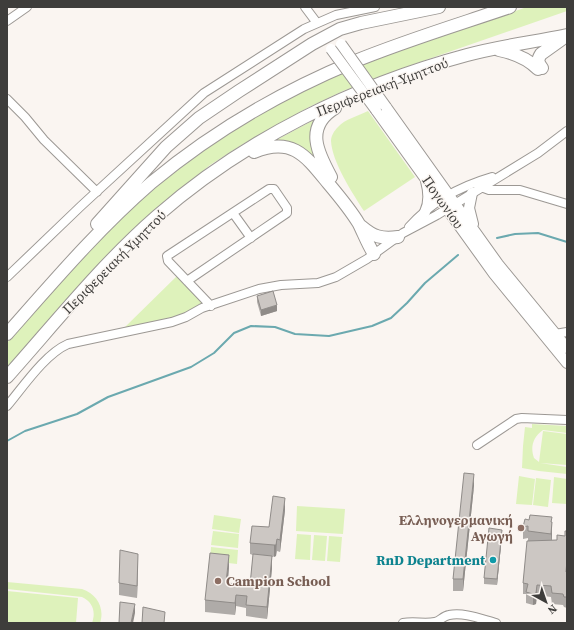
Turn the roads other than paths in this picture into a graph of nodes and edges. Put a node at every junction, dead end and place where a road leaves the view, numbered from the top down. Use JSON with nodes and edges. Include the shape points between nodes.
{"nodes":[{"id":1,"x":26,"y":7,"type":"edge"},
{"id":2,"x":305,"y":7,"type":"edge"},
{"id":3,"x":375,"y":7,"type":"edge"},
{"id":4,"x":439,"y":7,"type":"edge"},
{"id":5,"x":510,"y":7,"type":"edge"},
{"id":6,"x":7,"y":21,"type":"edge"},
{"id":7,"x":317,"y":23,"type":"junction"},
{"id":8,"x":328,"y":35,"type":"junction"},
{"id":9,"x":567,"y":35,"type":"edge"},
{"id":10,"x":494,"y":48,"type":"junction"},
{"id":11,"x":364,"y":91,"type":"junction"},
{"id":12,"x":7,"y":99,"type":"edge"},
{"id":13,"x":381,"y":109,"type":"junction"},
{"id":14,"x":567,"y":131,"type":"edge"},
{"id":15,"x":218,"y":169,"type":"junction"},
{"id":16,"x":504,"y":173,"type":"junction"},
{"id":17,"x":424,"y":176,"type":"junction"},
{"id":18,"x":481,"y":187,"type":"junction"},
{"id":19,"x":97,"y":192,"type":"junction"},
{"id":20,"x":472,"y":193,"type":"junction"},
{"id":21,"x":340,"y":196,"type":"junction"},
{"id":22,"x":445,"y":197,"type":"junction"},
{"id":23,"x":567,"y":204,"type":"edge"},
{"id":24,"x":451,"y":206,"type":"junction"},
{"id":25,"x":425,"y":212,"type":"junction"},
{"id":26,"x":233,"y":213,"type":"junction"},
{"id":27,"x":363,"y":228,"type":"junction"},
{"id":28,"x":401,"y":235,"type":"junction"},
{"id":29,"x":479,"y":237,"type":"junction"},
{"id":30,"x":251,"y":238,"type":"junction"},
{"id":31,"x":377,"y":253,"type":"junction"},
{"id":32,"x":7,"y":277,"type":"edge"},
{"id":33,"x":187,"y":281,"type":"junction"},
{"id":34,"x":40,"y":298,"type":"junction"},
{"id":35,"x":211,"y":306,"type":"junction"},
{"id":36,"x":567,"y":332,"type":"edge"},
{"id":37,"x":7,"y":334,"type":"edge"},
{"id":38,"x":555,"y":334,"type":"junction"},
{"id":39,"x":567,"y":348,"type":"edge"},
{"id":40,"x":567,"y":363,"type":"edge"},
{"id":41,"x":7,"y":377,"type":"edge"},
{"id":42,"x":7,"y":406,"type":"edge"},
{"id":43,"x":567,"y":420,"type":"edge"},
{"id":44,"x":477,"y":445,"type":"dead end"},
{"id":45,"x":403,"y":623,"type":"edge"},
{"id":46,"x":496,"y":623,"type":"edge"}],
"edges":[{"from":1,"to":6,"type":"street"},
{"from":2,"to":7,"type":"street"},
{"from":3,"to":7,"type":"street","via":[[336,15]]},
{"from":4,"to":8,"type":"highway","via":[[361,23]]},
{"from":5,"to":34,"type":"highway","name":"Περιφερειακή Υμηττού","via":[[353,62],[245,117],[194,150],[132,200],[94,237]]},
{"from":7,"to":19,"type":"street","via":[[204,93]]},
{"from":8,"to":13,"type":"main road","name":"Πογωνίου","bridge":true,"via":[[341,44]]},
{"from":8,"to":13,"type":"main road","name":"Πογωνίου","bridge":true,"via":[[331,49]]},
{"from":8,"to":34,"type":"highway","via":[[216,105],[182,132],[151,162],[106,213],[63,265]]},
{"from":9,"to":10,"type":"highway","name":"Περιφερειακή Υμηττού"},
{"from":9,"to":10,"type":"highway","via":[[538,57],[540,69],[521,56]]},
{"from":10,"to":11,"type":"highway","name":"Περιφερειακή Υμηττού","via":[[466,55]]},
{"from":11,"to":15,"type":"highway","name":"Περιφερειακή Υμηττού","via":[[310,115]]},
{"from":11,"to":21,"type":"highway","via":[[328,113],[317,131],[317,150]]},
{"from":12,"to":19,"type":"street"},
{"from":13,"to":17,"type":"main road","name":"Πογωνίου"},
{"from":13,"to":22,"type":"main road","name":"Πογωνίου"},
{"from":14,"to":16,"type":"street"},
{"from":15,"to":21,"type":"highway","via":[[260,150],[278,146],[307,158]]},
{"from":15,"to":41,"type":"highway","name":"Περιφερειακή Υμηττού","via":[[182,195],[132,239],[64,311]]},
{"from":16,"to":18,"type":"street"},
{"from":16,"to":22,"type":"street","via":[[468,185]]},
{"from":17,"to":22,"type":"main road","name":"Πογωνίου"},
{"from":17,"to":25,"type":"main road","via":[[429,197]]},
{"from":18,"to":20,"type":"street"},
{"from":18,"to":23,"type":"street","via":[[489,190],[520,190]]},
{"from":19,"to":32,"type":"street"},
{"from":20,"to":24,"type":"street"},
{"from":20,"to":29,"type":"main road","via":[[470,213]]},
{"from":21,"to":27,"type":"highway"},
{"from":22,"to":24,"type":"main road","name":"Πογωνίου"},
{"from":22,"to":25,"type":"street"},
{"from":24,"to":28,"type":"street"},
{"from":24,"to":29,"type":"main road","name":"Πογωνίου"},
{"from":24,"to":40,"type":"main road","name":"Πογωνίου","via":[[503,285]]},
{"from":25,"to":28,"type":"street"},
{"from":26,"to":30,"type":"street"},
{"from":26,"to":30,"type":"street","via":[[269,189],[275,190],[287,208],[287,213]]},
{"from":26,"to":33,"type":"street","via":[[167,256],[168,261]]},
{"from":27,"to":28,"type":"highway","via":[[379,237]]},
{"from":27,"to":31,"type":"highway","via":[[374,240]]},
{"from":28,"to":31,"type":"street"},
{"from":29,"to":38,"type":"main road","name":"Πογωνίου"},
{"from":30,"to":33,"type":"street"},
{"from":31,"to":35,"type":"street","via":[[326,281],[265,288]]},
{"from":33,"to":35,"type":"street"},
{"from":34,"to":37,"type":"highway","name":"Περιφερειακή Υμηττού"},
{"from":35,"to":42,"type":"street","via":[[172,322],[64,346],[54,352]]},
{"from":36,"to":38,"type":"street"},
{"from":38,"to":39,"type":"main road","name":"Πογωνίου"},
{"from":43,"to":44,"type":"street","via":[[516,419]]},
{"from":45,"to":46,"type":"street","via":[[435,622],[447,615],[455,614]]}]}
